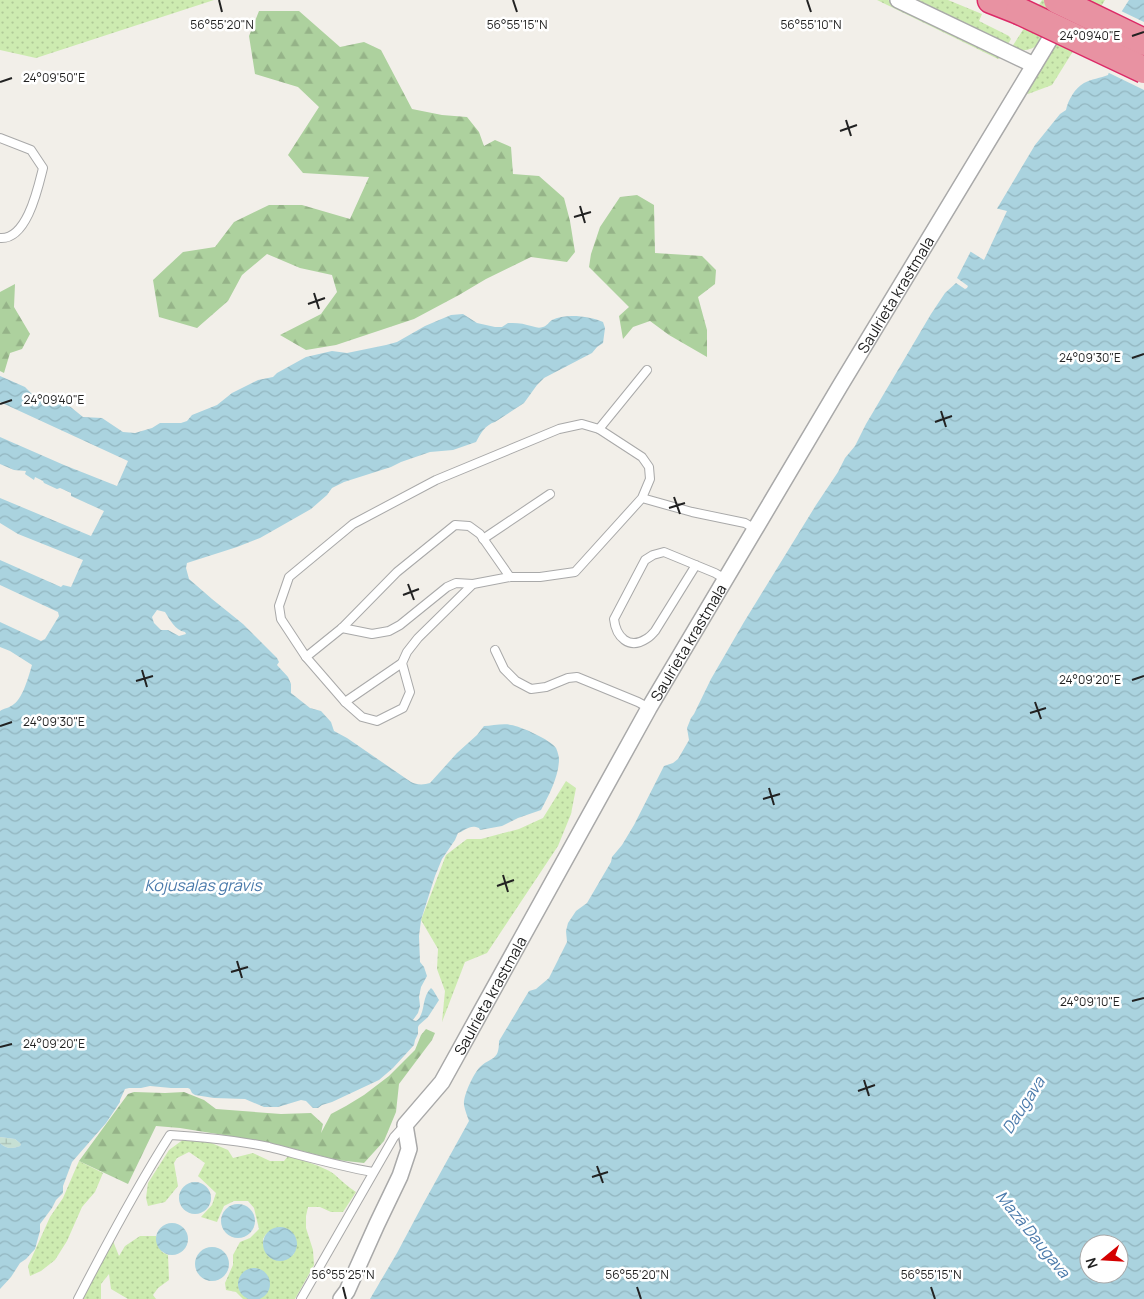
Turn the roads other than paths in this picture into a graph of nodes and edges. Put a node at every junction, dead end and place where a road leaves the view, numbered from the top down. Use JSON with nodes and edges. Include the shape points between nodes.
{"nodes":[{"id":1,"x":898,"y":0,"type":"edge"},
{"id":2,"x":990,"y":0,"type":"edge"},
{"id":3,"x":1057,"y":0,"type":"edge"},
{"id":4,"x":1074,"y":0,"type":"edge"},
{"id":5,"x":1009,"y":6,"type":"edge"},
{"id":6,"x":1144,"y":42,"type":"edge"},
{"id":7,"x":1034,"y":65,"type":"junction"},
{"id":8,"x":1144,"y":70,"type":"edge"},
{"id":9,"x":0,"y":138,"type":"edge"},
{"id":10,"x":0,"y":238,"type":"edge"},
{"id":11,"x":647,"y":370,"type":"dead end"},
{"id":12,"x":599,"y":429,"type":"junction"},
{"id":13,"x":550,"y":494,"type":"dead end"},
{"id":14,"x":642,"y":498,"type":"junction"},
{"id":15,"x":755,"y":529,"type":"junction"},
{"id":16,"x":483,"y":539,"type":"junction"},
{"id":17,"x":696,"y":566,"type":"junction"},
{"id":18,"x":510,"y":577,"type":"junction"},
{"id":19,"x":725,"y":579,"type":"junction"},
{"id":20,"x":473,"y":584,"type":"junction"},
{"id":21,"x":342,"y":628,"type":"junction"},
{"id":22,"x":495,"y":650,"type":"dead end"},
{"id":23,"x":306,"y":656,"type":"junction"},
{"id":24,"x":402,"y":663,"type":"junction"},
{"id":25,"x":345,"y":702,"type":"junction"},
{"id":26,"x":648,"y":708,"type":"junction"},
{"id":27,"x":405,"y":1125,"type":"junction"},
{"id":28,"x":373,"y":1172,"type":"junction"},
{"id":29,"x":78,"y":1299,"type":"edge"},
{"id":30,"x":301,"y":1299,"type":"edge"},
{"id":31,"x":342,"y":1299,"type":"edge"}],
"edges":[{"from":1,"to":7,"type":"street"},
{"from":2,"to":5,"type":"highway"},
{"from":3,"to":6,"type":"highway","bridge":true},
{"from":4,"to":7,"type":"street","name":"Saulrieta krastmala"},
{"from":5,"to":8,"type":"highway","bridge":true},
{"from":7,"to":15,"type":"street","name":"Saulrieta krastmala"},
{"from":9,"to":10,"type":"lane","via":[[31,150],[43,168],[34,201],[19,230],[7,238]]},
{"from":11,"to":12,"type":"lane"},
{"from":12,"to":14,"type":"lane","via":[[642,456],[649,467],[650,479]]},
{"from":12,"to":23,"type":"lane","via":[[582,424],[559,429],[436,480],[353,524],[289,577],[279,606],[281,619]]},
{"from":13,"to":16,"type":"lane"},
{"from":14,"to":15,"type":"lane","via":[[745,523]]},
{"from":14,"to":18,"type":"lane","via":[[574,572]]},
{"from":15,"to":19,"type":"street","name":"Saulrieta krastmala"},
{"from":16,"to":18,"type":"lane"},
{"from":16,"to":21,"type":"lane","via":[[469,526],[455,526],[396,572]]},
{"from":17,"to":17,"type":"lane","via":[[655,631],[637,642],[627,642],[619,636],[614,619],[645,560],[664,552]]},
{"from":17,"to":19,"type":"lane"},
{"from":18,"to":20,"type":"lane"},
{"from":19,"to":26,"type":"street","name":"Saulrieta krastmala"},
{"from":20,"to":21,"type":"lane","via":[[456,583],[447,587],[388,631],[372,634]]},
{"from":20,"to":24,"type":"lane","via":[[418,638]]},
{"from":21,"to":23,"type":"lane"},
{"from":22,"to":26,"type":"lane","via":[[504,669],[531,689],[577,677]]},
{"from":23,"to":25,"type":"lane"},
{"from":24,"to":25,"type":"lane"},
{"from":24,"to":25,"type":"lane","via":[[410,692],[403,708],[377,721],[362,717]]},
{"from":26,"to":27,"type":"street","name":"Saulrieta krastmala","via":[[442,1082]]},
{"from":27,"to":28,"type":"lane"},
{"from":27,"to":31,"type":"street","via":[[409,1149],[400,1176]]},
{"from":28,"to":29,"type":"lane","via":[[267,1147],[207,1137],[170,1135]]},
{"from":28,"to":30,"type":"lane"}]}
